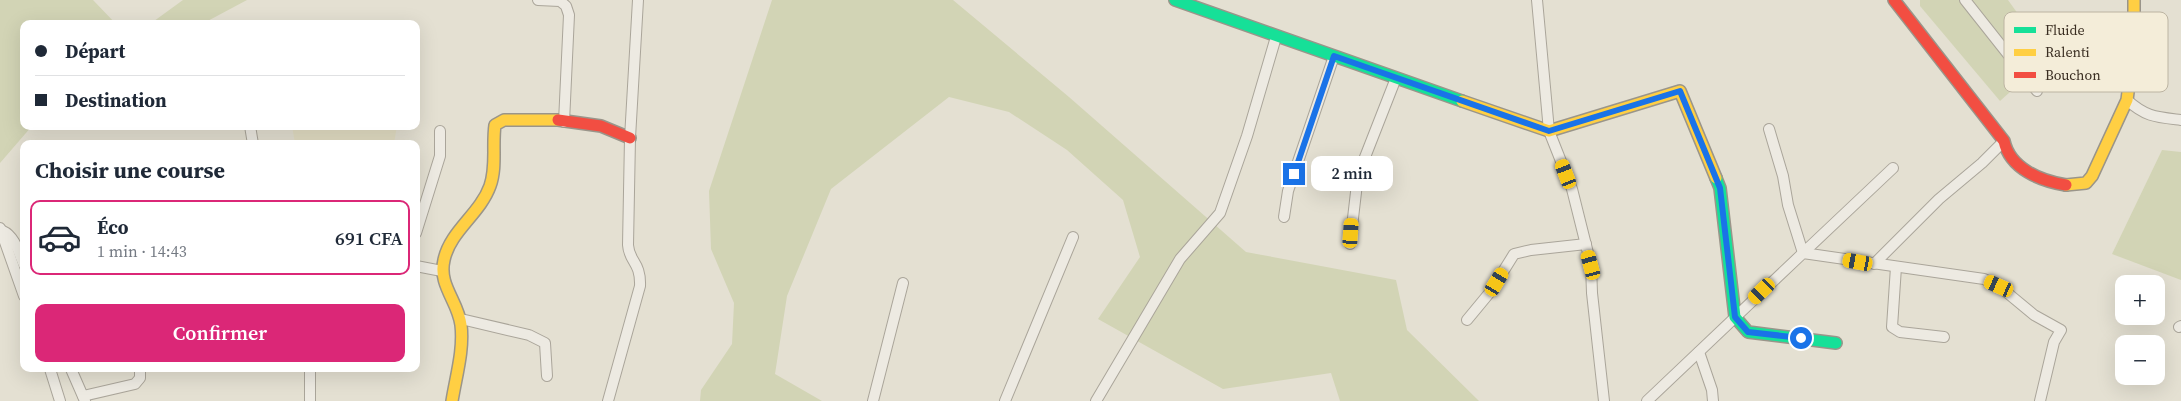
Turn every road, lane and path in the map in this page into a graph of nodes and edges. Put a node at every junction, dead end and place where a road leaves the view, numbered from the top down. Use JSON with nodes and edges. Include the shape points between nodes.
{"nodes":[{"id":1,"x":538,"y":0,"type":"edge"},
{"id":2,"x":638,"y":0,"type":"edge"},
{"id":3,"x":1175,"y":0,"type":"edge"},
{"id":4,"x":1536,"y":0,"type":"edge"},
{"id":5,"x":1894,"y":0,"type":"edge"},
{"id":6,"x":1964,"y":0,"type":"edge"},
{"id":7,"x":1276,"y":37,"type":"junction"},
{"id":8,"x":2004,"y":50,"type":"edge"},
{"id":9,"x":1334,"y":56,"type":"junction"},
{"id":10,"x":1396,"y":78,"type":"junction"},
{"id":11,"x":2128,"y":92,"type":"edge"},
{"id":12,"x":2127,"y":100,"type":"junction"},
{"id":13,"x":2181,"y":120,"type":"edge"},
{"id":14,"x":564,"y":122,"type":"junction"},
{"id":15,"x":1769,"y":129,"type":"dead end"},
{"id":16,"x":440,"y":131,"type":"dead end"},
{"id":17,"x":1549,"y":131,"type":"junction"},
{"id":18,"x":630,"y":138,"type":"junction"},
{"id":19,"x":2004,"y":141,"type":"junction"},
{"id":20,"x":1893,"y":168,"type":"dead end"},
{"id":21,"x":1284,"y":217,"type":"dead end"},
{"id":22,"x":420,"y":220,"type":"edge"},
{"id":23,"x":1,"y":229,"type":"edge"},
{"id":24,"x":1073,"y":237,"type":"dead end"},
{"id":25,"x":1350,"y":244,"type":"dead end"},
{"id":26,"x":1586,"y":244,"type":"junction"},
{"id":27,"x":1803,"y":253,"type":"junction"},
{"id":28,"x":20,"y":257,"type":"edge"},
{"id":29,"x":1874,"y":264,"type":"junction"},
{"id":30,"x":420,"y":267,"type":"edge"},
{"id":31,"x":1896,"y":267,"type":"junction"},
{"id":32,"x":442,"y":271,"type":"junction"},
{"id":33,"x":903,"y":282,"type":"dead end"},
{"id":34,"x":20,"y":284,"type":"edge"},
{"id":35,"x":1735,"y":317,"type":"junction"},
{"id":36,"x":461,"y":319,"type":"junction"},
{"id":37,"x":1467,"y":320,"type":"dead end"},
{"id":38,"x":1944,"y":337,"type":"dead end"},
{"id":39,"x":1836,"y":343,"type":"dead end"},
{"id":40,"x":1699,"y":352,"type":"junction"},
{"id":41,"x":51,"y":372,"type":"edge"},
{"id":42,"x":72,"y":372,"type":"edge"},
{"id":43,"x":140,"y":372,"type":"edge"},
{"id":44,"x":310,"y":372,"type":"edge"},
{"id":45,"x":546,"y":376,"type":"dead end"},
{"id":46,"x":84,"y":399,"type":"edge"},
{"id":47,"x":60,"y":401,"type":"edge"},
{"id":48,"x":310,"y":401,"type":"edge"},
{"id":49,"x":452,"y":401,"type":"edge"},
{"id":50,"x":608,"y":401,"type":"edge"},
{"id":51,"x":873,"y":401,"type":"edge"},
{"id":52,"x":1004,"y":401,"type":"edge"},
{"id":53,"x":1096,"y":401,"type":"edge"},
{"id":54,"x":1604,"y":401,"type":"edge"},
{"id":55,"x":1647,"y":401,"type":"edge"},
{"id":56,"x":1713,"y":401,"type":"edge"},
{"id":57,"x":2040,"y":401,"type":"edge"}],
"edges":[{"from":1,"to":14,"type":"street","via":[[560,1],[569,15]]},
{"from":2,"to":18,"type":"street"},
{"from":3,"to":7,"type":"street"},
{"from":4,"to":17,"type":"street"},
{"from":5,"to":19,"type":"street"},
{"from":6,"to":8,"type":"street"},
{"from":7,"to":9,"type":"street"},
{"from":7,"to":53,"type":"street","via":[[1248,136],[1220,213],[1180,258]]},
{"from":9,"to":10,"type":"street"},
{"from":9,"to":21,"type":"street","via":[[1288,191]]},
{"from":10,"to":17,"type":"street"},
{"from":10,"to":25,"type":"street","via":[[1358,175]]},
{"from":11,"to":12,"type":"street"},
{"from":12,"to":13,"type":"street","via":[[2142,113]]},
{"from":12,"to":19,"type":"street","via":[[2094,174],[2087,182],[2074,185],[2037,178],[2009,155]]},
{"from":14,"to":18,"type":"street","via":[[601,125]]},
{"from":14,"to":32,"type":"street","via":[[504,120],[495,125],[489,188],[453,239]]},
{"from":15,"to":27,"type":"street"},
{"from":16,"to":22,"type":"street","via":[[440,156]]},
{"from":17,"to":26,"type":"street","via":[[1572,189]]},
{"from":17,"to":35,"type":"street","via":[[1680,91],[1720,188]]},
{"from":18,"to":50,"type":"street","via":[[628,250],[640,273],[640,286]]},
{"from":19,"to":29,"type":"street","via":[[1939,199]]},
{"from":20,"to":27,"type":"street"},
{"from":23,"to":28,"type":"street","via":[[8,233]]},
{"from":23,"to":34,"type":"street"},
{"from":24,"to":52,"type":"street"},
{"from":26,"to":37,"type":"street","via":[[1514,254],[1491,291]]},
{"from":26,"to":54,"type":"street","via":[[1591,265]]},
{"from":27,"to":29,"type":"street"},
{"from":27,"to":35,"type":"street"},
{"from":29,"to":31,"type":"street"},
{"from":30,"to":32,"type":"street"},
{"from":31,"to":38,"type":"street","via":[[1892,327],[1900,332]]},
{"from":31,"to":57,"type":"street","via":[[1984,279],[2061,330],[2054,342]]},
{"from":32,"to":36,"type":"street"},
{"from":33,"to":51,"type":"street"},
{"from":35,"to":39,"type":"street","via":[[1748,332]]},
{"from":35,"to":40,"type":"street"},
{"from":36,"to":45,"type":"street","via":[[529,335],[545,343]]},
{"from":36,"to":49,"type":"street"},
{"from":40,"to":55,"type":"street"},
{"from":40,"to":56,"type":"street"},
{"from":41,"to":47,"type":"street"},
{"from":42,"to":46,"type":"street"},
{"from":43,"to":46,"type":"street","via":[[135,384]]},
{"from":44,"to":48,"type":"street"}]}
